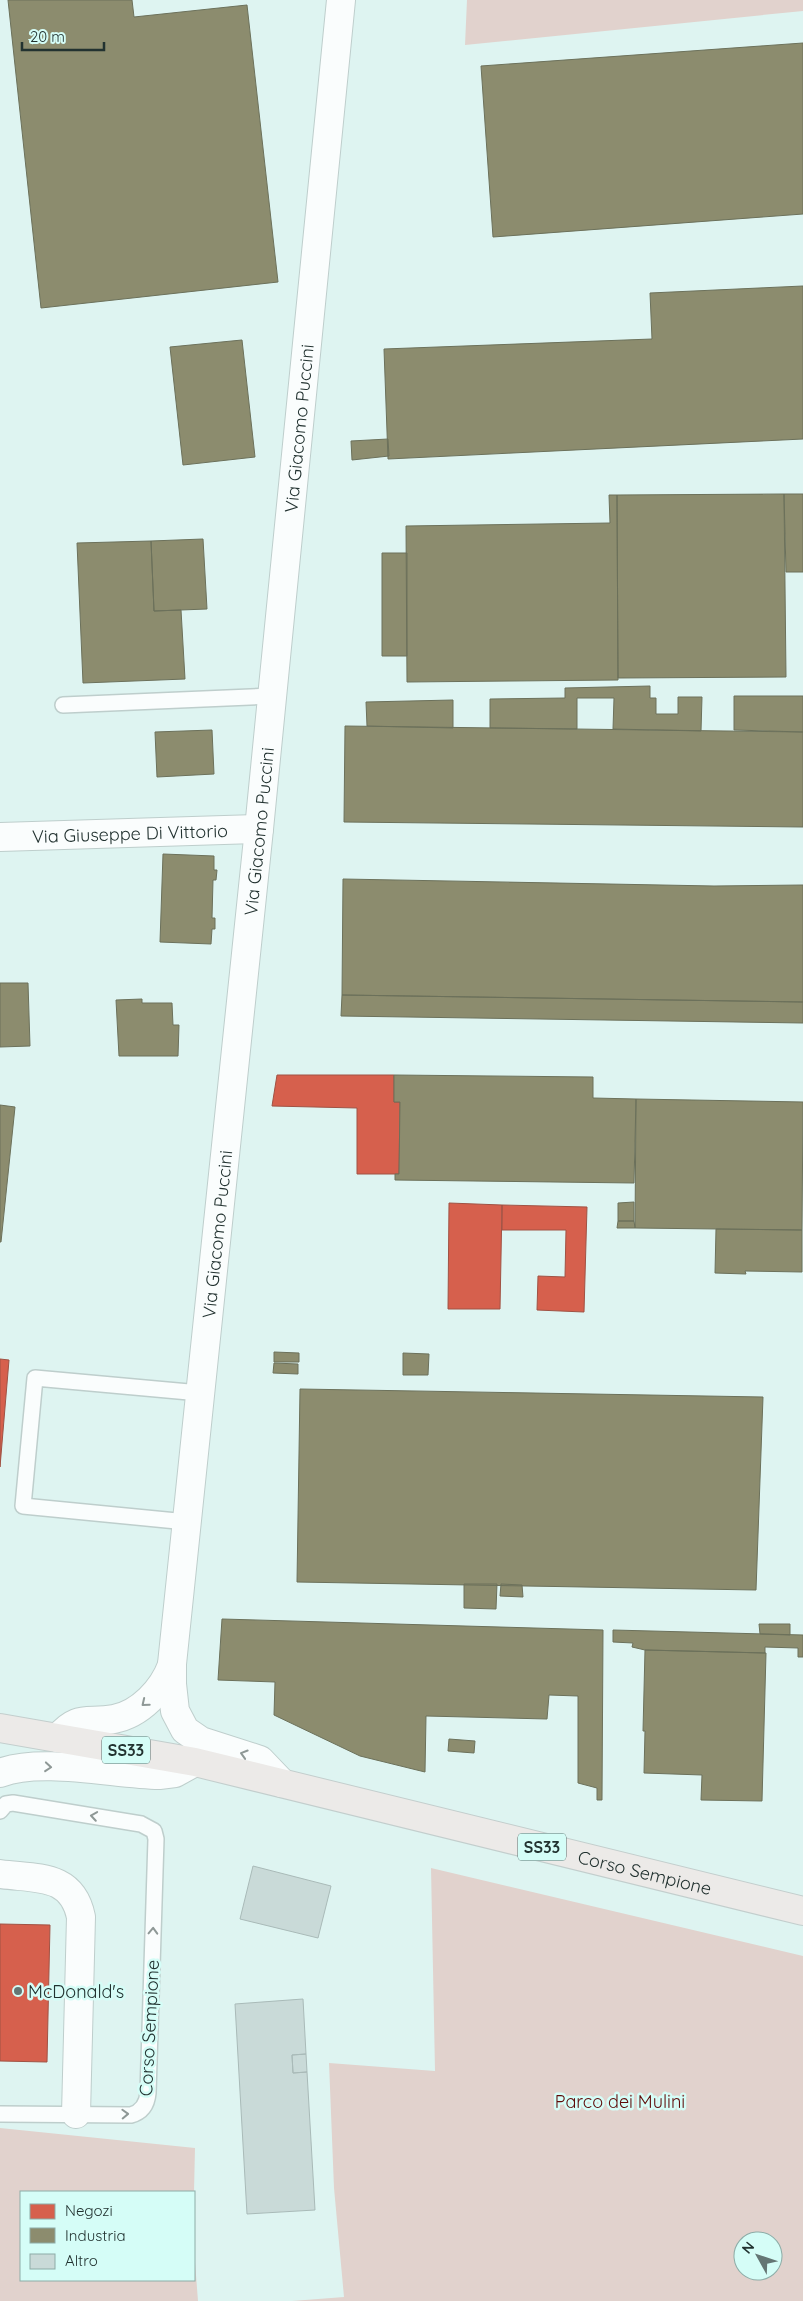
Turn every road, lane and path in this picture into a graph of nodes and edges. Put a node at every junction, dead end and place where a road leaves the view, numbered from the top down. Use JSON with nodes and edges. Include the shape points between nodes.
{"nodes":[{"id":1,"x":341,"y":0,"type":"edge"},
{"id":2,"x":272,"y":696,"type":"junction"},
{"id":3,"x":63,"y":706,"type":"dead end"},
{"id":4,"x":259,"y":829,"type":"junction"},
{"id":5,"x":0,"y":837,"type":"edge"},
{"id":6,"x":200,"y":1393,"type":"junction"},
{"id":7,"x":187,"y":1522,"type":"junction"},
{"id":8,"x":172,"y":1664,"type":"junction"},
{"id":9,"x":0,"y":1728,"type":"edge"},
{"id":10,"x":58,"y":1738,"type":"junction"},
{"id":11,"x":195,"y":1762,"type":"junction"},
{"id":12,"x":0,"y":1773,"type":"edge"},
{"id":13,"x":282,"y":1783,"type":"junction"},
{"id":14,"x":0,"y":1811,"type":"edge"},
{"id":15,"x":0,"y":1874,"type":"edge"},
{"id":16,"x":803,"y":1911,"type":"edge"},
{"id":17,"x":0,"y":2114,"type":"edge"},
{"id":18,"x":76,"y":2114,"type":"junction"}],
"edges":[{"from":1,"to":2,"type":"street","name":"Via Giacomo Puccini"},
{"from":2,"to":3,"type":"lane"},
{"from":2,"to":4,"type":"street","name":"Via Giacomo Puccini"},
{"from":4,"to":5,"type":"street","name":"Via Giuseppe Di Vittorio"},
{"from":4,"to":6,"type":"street","name":"Via Giacomo Puccini"},
{"from":6,"to":7,"type":"street","name":"Via Giacomo Puccini"},
{"from":6,"to":7,"type":"lane","via":[[35,1378],[23,1506]]},
{"from":7,"to":8,"type":"street","name":"Via Giacomo Puccini"},
{"from":8,"to":10,"type":"street","one_way":true,"via":[[162,1685],[142,1706],[116,1718],[75,1723]]},
{"from":13,"to":8,"type":"street","one_way":true,"via":[[260,1760],[201,1741],[185,1730],[175,1711]]},
{"from":9,"to":10,"type":"main road","name":"Corso Sempione","number":"SS33"},
{"from":10,"to":11,"type":"main road","name":"Corso Sempione","number":"SS33"},
{"from":12,"to":11,"type":"street","one_way":true,"via":[[19,1767],[39,1766],[159,1775],[175,1773]]},
{"from":11,"to":13,"type":"main road","name":"Corso Sempione","number":"SS33"},
{"from":13,"to":16,"type":"main road","name":"Corso Sempione","number":"SS33"},
{"from":18,"to":14,"type":"lane","name":"Corso Sempione","one_way":true,"via":[[131,2114],[141,2110],[147,2100],[156,1839],[154,1832],[141,1824],[13,1803],[6,1804]]},
{"from":15,"to":18,"type":"street","via":[[64,1886],[79,1905]]},
{"from":17,"to":18,"type":"lane","name":"Corso Sempione"}]}
